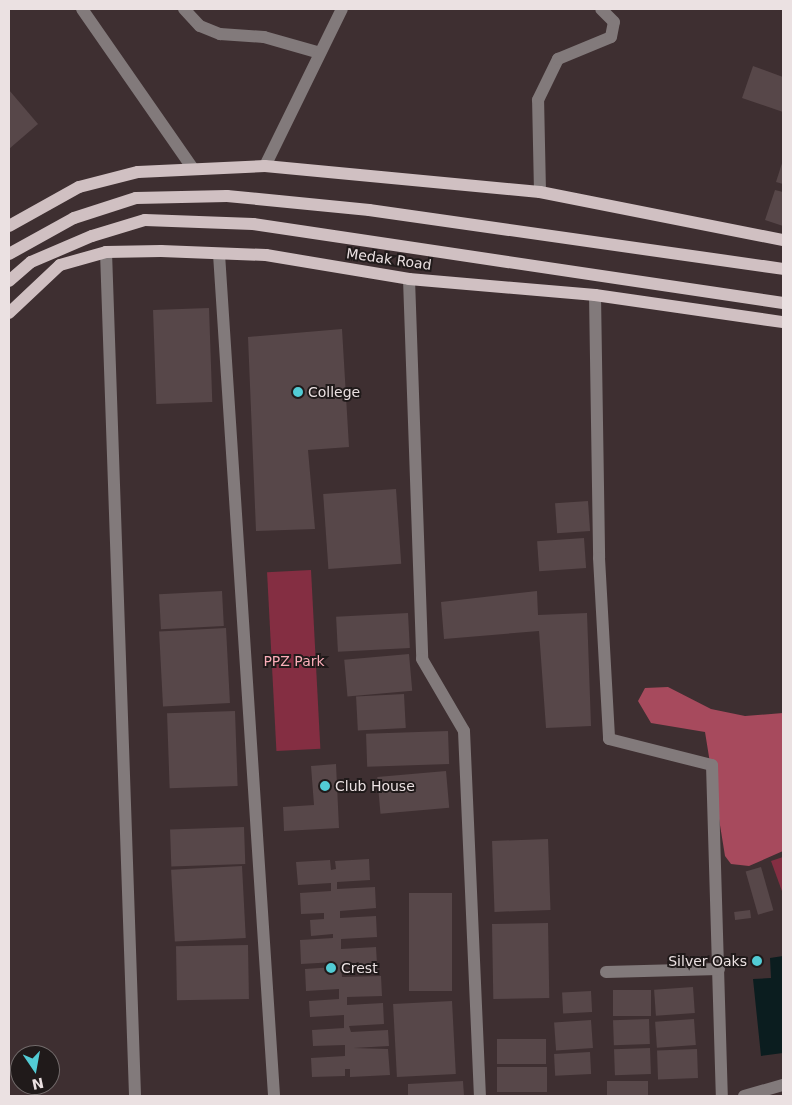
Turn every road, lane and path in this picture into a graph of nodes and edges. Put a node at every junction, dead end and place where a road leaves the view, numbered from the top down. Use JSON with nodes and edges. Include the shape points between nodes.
{"nodes":[{"id":1,"x":82,"y":9,"type":"edge"},
{"id":2,"x":184,"y":9,"type":"edge"},
{"id":3,"x":342,"y":9,"type":"edge"},
{"id":4,"x":601,"y":9,"type":"edge"},
{"id":5,"x":320,"y":53,"type":"junction"},
{"id":6,"x":265,"y":166,"type":"junction"},
{"id":7,"x":192,"y":167,"type":"junction"},
{"id":8,"x":540,"y":192,"type":"junction"},
{"id":9,"x":9,"y":226,"type":"edge"},
{"id":10,"x":783,"y":240,"type":"edge"},
{"id":11,"x":106,"y":252,"type":"junction"},
{"id":12,"x":9,"y":254,"type":"edge"},
{"id":13,"x":219,"y":254,"type":"junction"},
{"id":14,"x":783,"y":269,"type":"edge"},
{"id":15,"x":409,"y":279,"type":"junction"},
{"id":16,"x":9,"y":281,"type":"edge"},
{"id":17,"x":595,"y":295,"type":"junction"},
{"id":18,"x":783,"y":303,"type":"edge"},
{"id":19,"x":9,"y":313,"type":"edge"},
{"id":20,"x":783,"y":322,"type":"edge"},
{"id":21,"x":719,"y":969,"type":"junction"},
{"id":22,"x":606,"y":972,"type":"dead end"},
{"id":23,"x":783,"y":1085,"type":"edge"},
{"id":24,"x":135,"y":1096,"type":"edge"},
{"id":25,"x":274,"y":1096,"type":"edge"},
{"id":26,"x":480,"y":1096,"type":"edge"},
{"id":27,"x":722,"y":1096,"type":"edge"},
{"id":28,"x":744,"y":1096,"type":"edge"}],
"edges":[{"from":1,"to":7,"type":"street"},
{"from":2,"to":5,"type":"street","via":[[200,26],[220,34],[264,37]]},
{"from":3,"to":5,"type":"street"},
{"from":4,"to":8,"type":"street","via":[[614,22],[611,37],[558,59],[538,100]]},
{"from":5,"to":6,"type":"street"},
{"from":6,"to":7,"type":"main road"},
{"from":6,"to":8,"type":"main road"},
{"from":7,"to":9,"type":"main road","via":[[138,172],[79,187]]},
{"from":8,"to":10,"type":"main road"},
{"from":11,"to":13,"type":"main road","name":"Medak Road"},
{"from":11,"to":19,"type":"main road","name":"Medak Road","via":[[60,265]]},
{"from":11,"to":24,"type":"street"},
{"from":12,"to":14,"type":"main road","via":[[74,218],[136,198],[228,196],[369,210]]},
{"from":13,"to":15,"type":"main road","name":"Medak Road","via":[[266,255]]},
{"from":13,"to":25,"type":"street"},
{"from":15,"to":17,"type":"main road","name":"Medak Road"},
{"from":15,"to":26,"type":"street","via":[[422,659],[464,731]]},
{"from":16,"to":18,"type":"main road","via":[[31,262],[92,236],[145,220],[254,224]]},
{"from":17,"to":20,"type":"main road","name":"Medak Road"},
{"from":17,"to":21,"type":"street","via":[[599,558],[609,739],[712,765]]},
{"from":21,"to":22,"type":"street"},
{"from":21,"to":27,"type":"street"},
{"from":23,"to":28,"type":"street"}]}
